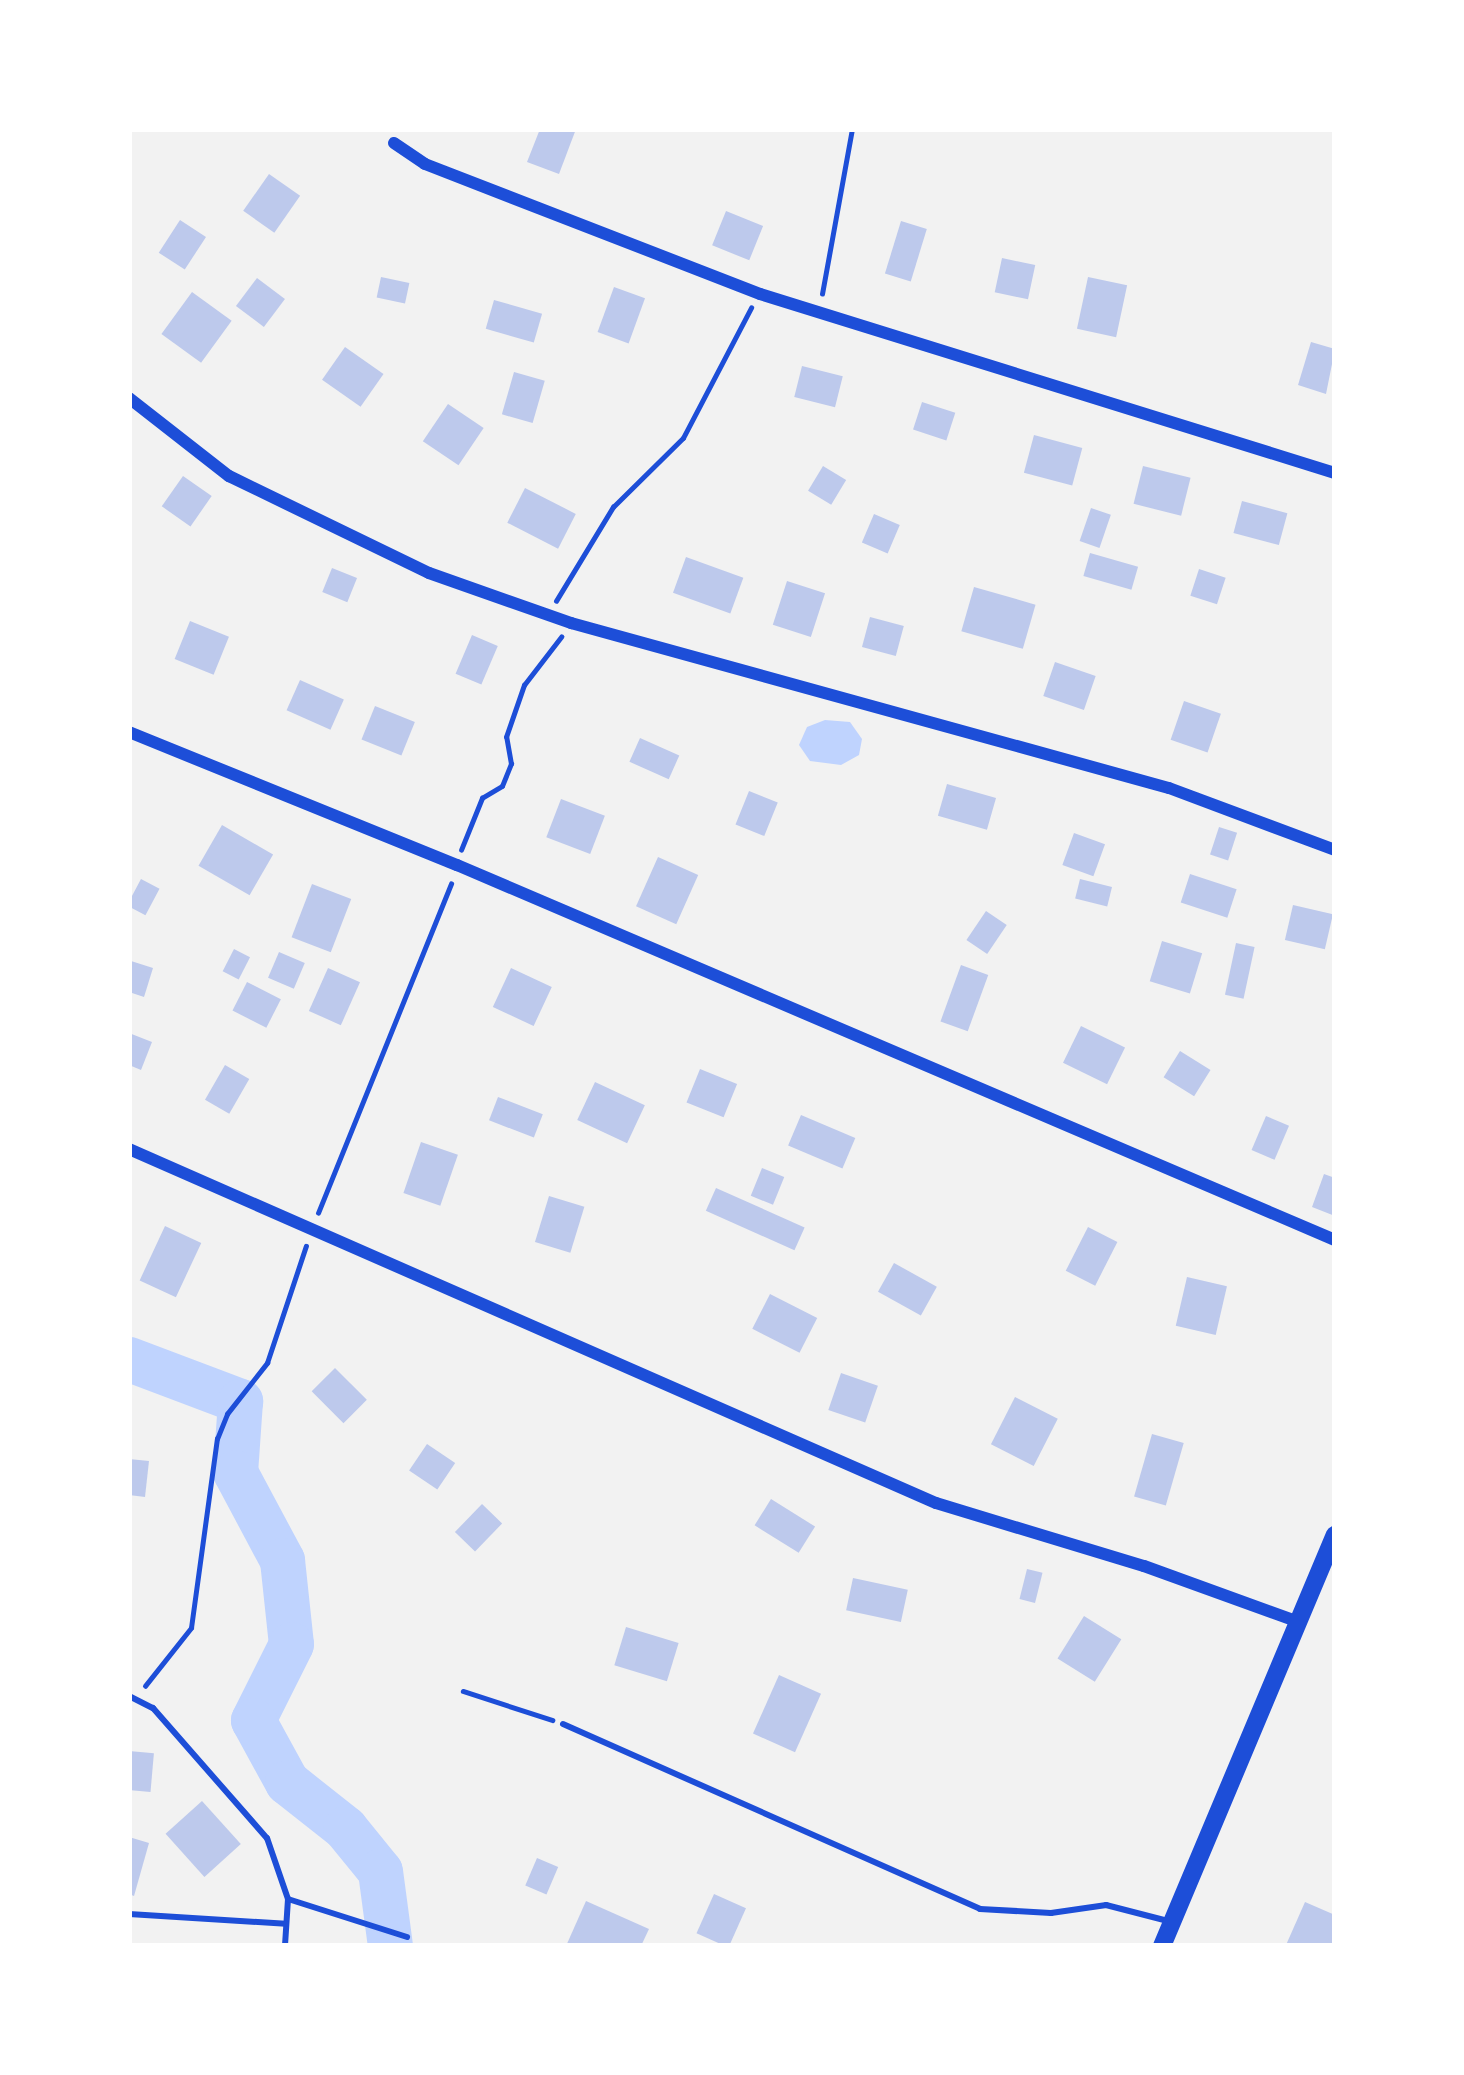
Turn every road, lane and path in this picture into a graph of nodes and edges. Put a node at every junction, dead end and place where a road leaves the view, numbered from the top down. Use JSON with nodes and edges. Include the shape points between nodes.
{"nodes":[{"id":1,"x":852,"y":129,"type":"edge"},
{"id":2,"x":394,"y":143,"type":"dead end"},
{"id":3,"x":760,"y":294,"type":"junction"},
{"id":4,"x":818,"y":311,"type":"junction"},
{"id":5,"x":129,"y":398,"type":"edge"},
{"id":6,"x":1335,"y":473,"type":"edge"},
{"id":7,"x":547,"y":616,"type":"junction"},
{"id":8,"x":572,"y":623,"type":"junction"},
{"id":9,"x":129,"y":731,"type":"edge"},
{"id":10,"x":1335,"y":850,"type":"edge"},
{"id":11,"x":457,"y":865,"type":"junction"},
{"id":12,"x":129,"y":1149,"type":"edge"},
{"id":13,"x":312,"y":1230,"type":"junction"},
{"id":14,"x":1335,"y":1240,"type":"edge"},
{"id":15,"x":1335,"y":1535,"type":"edge"},
{"id":16,"x":1299,"y":1622,"type":"junction"},
{"id":17,"x":463,"y":1690,"type":"dead end"},
{"id":18,"x":131,"y":1696,"type":"edge"},
{"id":19,"x":563,"y":1724,"type":"joint"},
{"id":20,"x":288,"y":1899,"type":"junction"},
{"id":21,"x":129,"y":1914,"type":"edge"},
{"id":22,"x":1172,"y":1922,"type":"junction"},
{"id":23,"x":286,"y":1924,"type":"junction"},
{"id":24,"x":407,"y":1937,"type":"dead end"},
{"id":25,"x":286,"y":1946,"type":"edge"},
{"id":26,"x":1162,"y":1946,"type":"edge"}],
"edges":[{"from":1,"to":4,"type":"path"},
{"from":2,"to":3,"type":"street","via":[[425,164]]},
{"from":3,"to":4,"type":"street"},
{"from":3,"to":7,"type":"path","via":[[683,438],[613,507]]},
{"from":4,"to":6,"type":"street"},
{"from":5,"to":7,"type":"street","via":[[230,476],[429,573]]},
{"from":7,"to":8,"type":"street"},
{"from":8,"to":10,"type":"street","via":[[1168,788]]},
{"from":8,"to":11,"type":"path","via":[[524,685],[506,737],[511,764],[467,823]]},
{"from":9,"to":11,"type":"street"},
{"from":11,"to":13,"type":"path"},
{"from":11,"to":14,"type":"street"},
{"from":12,"to":13,"type":"street"},
{"from":13,"to":16,"type":"street","via":[[936,1503]]},
{"from":13,"to":18,"type":"path","via":[[262,1374],[227,1414],[209,1477],[191,1628]]},
{"from":15,"to":16,"type":"main road"},
{"from":16,"to":22,"type":"main road"},
{"from":17,"to":19,"type":"path"},
{"from":18,"to":20,"type":"lane","via":[[153,1708],[267,1838]]},
{"from":19,"to":22,"type":"lane","via":[[980,1909],[1052,1913],[1106,1905]]},
{"from":20,"to":23,"type":"lane"},
{"from":20,"to":24,"type":"lane"},
{"from":21,"to":23,"type":"lane"},
{"from":22,"to":26,"type":"main road"},
{"from":23,"to":25,"type":"lane"}]}
